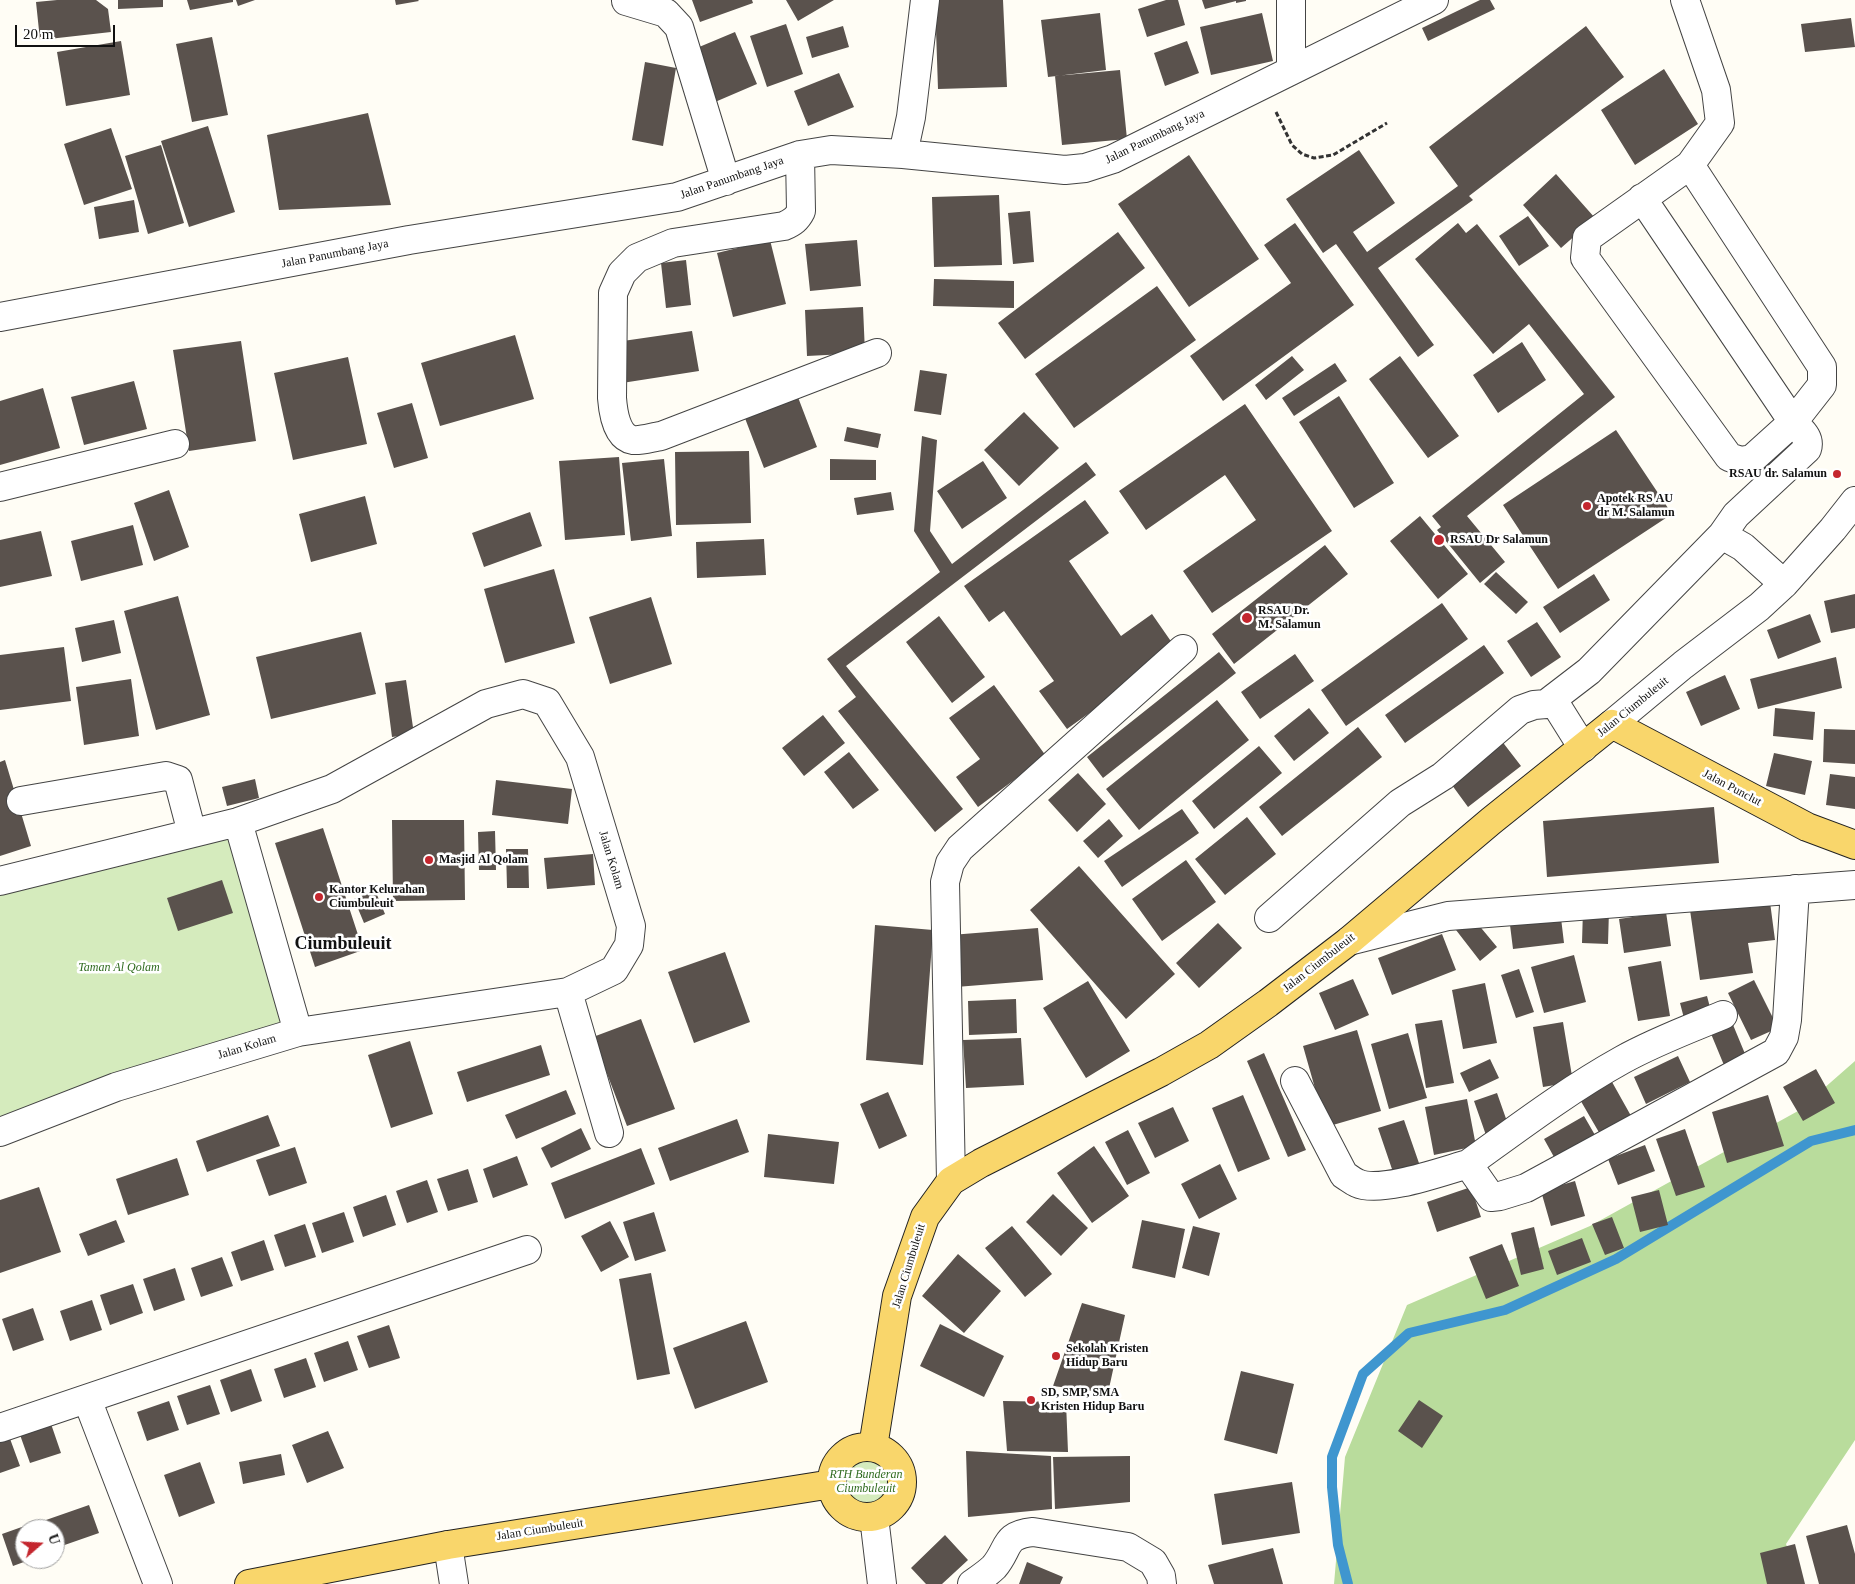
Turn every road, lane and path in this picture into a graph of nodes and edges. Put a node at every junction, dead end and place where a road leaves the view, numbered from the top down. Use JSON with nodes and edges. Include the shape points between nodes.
{"nodes":[{"id":1,"x":925,"y":0,"type":"edge"},
{"id":2,"x":1291,"y":0,"type":"edge"},
{"id":3,"x":1434,"y":0,"type":"edge"},
{"id":4,"x":1685,"y":0,"type":"edge"},
{"id":5,"x":626,"y":1,"type":"dead end"},
{"id":6,"x":1291,"y":70,"type":"junction"},
{"id":7,"x":1262,"y":85,"type":"junction"},
{"id":8,"x":1387,"y":123,"type":"dead end"},
{"id":9,"x":903,"y":154,"type":"junction"},
{"id":10,"x":800,"y":155,"type":"junction"},
{"id":11,"x":1690,"y":165,"type":"junction"},
{"id":12,"x":726,"y":180,"type":"junction"},
{"id":13,"x":1642,"y":198,"type":"junction"},
{"id":14,"x":0,"y":317,"type":"edge"},
{"id":15,"x":877,"y":352,"type":"dead end"},
{"id":16,"x":1793,"y":422,"type":"junction"},
{"id":17,"x":175,"y":444,"type":"dead end"},
{"id":18,"x":0,"y":487,"type":"edge"},
{"id":19,"x":1855,"y":501,"type":"edge"},
{"id":20,"x":1722,"y":535,"type":"junction"},
{"id":21,"x":1784,"y":584,"type":"junction"},
{"id":22,"x":1183,"y":649,"type":"dead end"},
{"id":23,"x":1553,"y":700,"type":"junction"},
{"id":24,"x":1612,"y":724,"type":"junction"},
{"id":25,"x":1583,"y":748,"type":"junction"},
{"id":26,"x":21,"y":801,"type":"dead end"},
{"id":27,"x":238,"y":822,"type":"junction"},
{"id":28,"x":192,"y":833,"type":"junction"},
{"id":29,"x":1855,"y":845,"type":"edge"},
{"id":30,"x":0,"y":881,"type":"edge"},
{"id":31,"x":1855,"y":885,"type":"edge"},
{"id":32,"x":1795,"y":889,"type":"junction"},
{"id":33,"x":1269,"y":918,"type":"dead end"},
{"id":34,"x":1349,"y":941,"type":"junction"},
{"id":35,"x":568,"y":992,"type":"junction"},
{"id":36,"x":1723,"y":1014,"type":"dead end"},
{"id":37,"x":298,"y":1032,"type":"junction"},
{"id":38,"x":1295,"y":1081,"type":"dead end"},
{"id":39,"x":0,"y":1132,"type":"edge"},
{"id":40,"x":610,"y":1133,"type":"dead end"},
{"id":41,"x":1468,"y":1164,"type":"junction"},
{"id":42,"x":951,"y":1181,"type":"junction"},
{"id":43,"x":527,"y":1250,"type":"dead end"},
{"id":44,"x":87,"y":1399,"type":"junction"},
{"id":45,"x":0,"y":1428,"type":"edge"},
{"id":46,"x":873,"y":1447,"type":"junction"},
{"id":47,"x":832,"y":1484,"type":"junction"},
{"id":48,"x":874,"y":1517,"type":"junction"},
{"id":49,"x":448,"y":1545,"type":"junction"},
{"id":50,"x":158,"y":1584,"type":"edge"},
{"id":51,"x":249,"y":1584,"type":"edge"},
{"id":52,"x":454,"y":1584,"type":"edge"},
{"id":53,"x":882,"y":1584,"type":"edge"},
{"id":54,"x":972,"y":1584,"type":"edge"},
{"id":55,"x":1162,"y":1584,"type":"edge"}],
"edges":[{"from":1,"to":9,"type":"street","via":[[911,117]]},
{"from":2,"to":6,"type":"street"},
{"from":3,"to":6,"type":"street","name":"Jalan Panumbang Jaya"},
{"from":4,"to":11,"type":"street","via":[[1716,90],[1720,123]]},
{"from":5,"to":12,"type":"street","via":[[666,13],[679,27]]},
{"from":6,"to":7,"type":"street","name":"Jalan Panumbang Jaya"},
{"from":7,"to":8,"type":"path","via":[[1292,145],[1302,154],[1314,158],[1333,155]]},
{"from":7,"to":9,"type":"street","name":"Jalan Panumbang Jaya","via":[[1113,159],[1085,168],[1065,170]]},
{"from":9,"to":10,"type":"street","name":"Jalan Panumbang Jaya","via":[[831,150]]},
{"from":10,"to":12,"type":"street","name":"Jalan Panumbang Jaya"},
{"from":10,"to":15,"type":"street","via":[[802,211],[798,218],[784,226],[674,243],[637,258],[622,274],[613,293],[614,415],[620,429],[633,440],[661,436]]},
{"from":11,"to":13,"type":"street"},
{"from":11,"to":16,"type":"street","via":[[1822,367],[1822,386]]},
{"from":12,"to":14,"type":"street","name":"Jalan Panumbang Jaya","via":[[677,197],[409,240]]},
{"from":13,"to":16,"type":"street"},
{"from":13,"to":16,"type":"street","via":[[1587,238],[1586,258],[1729,456],[1741,461],[1752,459]]},
{"from":16,"to":20,"type":"street","via":[[1808,439],[1807,449],[1736,515]]},
{"from":17,"to":18,"type":"street"},
{"from":19,"to":21,"type":"street","name":"Jalan Ciumbuleuit"},
{"from":20,"to":21,"type":"street","via":[[1743,547]]},
{"from":20,"to":23,"type":"street","via":[[1589,671]]},
{"from":21,"to":24,"type":"street","name":"Jalan Ciumbuleuit","via":[[1759,608]]},
{"from":22,"to":42,"type":"street","via":[[960,848],[950,863],[945,882]]},
{"from":23,"to":25,"type":"street"},
{"from":23,"to":33,"type":"street","via":[[1520,710],[1442,776],[1400,803]]},
{"from":24,"to":25,"type":"main road","name":"Jalan Ciumbuleuit"},
{"from":24,"to":29,"type":"main road","name":"Jalan Punclut","via":[[1807,827]]},
{"from":25,"to":34,"type":"main road","name":"Jalan Ciumbuleuit"},
{"from":26,"to":28,"type":"street","via":[[172,777],[178,780]]},
{"from":27,"to":28,"type":"street","name":"Jalan Kolam"},
{"from":27,"to":35,"type":"street","name":"Jalan Kolam","via":[[332,789],[486,704],[523,694],[547,702],[580,757],[631,926],[629,945],[614,970]]},
{"from":27,"to":37,"type":"street"},
{"from":28,"to":30,"type":"street","name":"Jalan Kolam"},
{"from":31,"to":32,"type":"street"},
{"from":32,"to":34,"type":"street","via":[[1448,916]]},
{"from":32,"to":41,"type":"street","via":[[1787,1020],[1784,1037],[1776,1052],[1526,1188],[1491,1197]]},
{"from":34,"to":42,"type":"main road","name":"Jalan Ciumbuleuit","via":[[1208,1045]]},
{"from":35,"to":37,"type":"street","name":"Jalan Kolam"},
{"from":35,"to":40,"type":"street"},
{"from":36,"to":41,"type":"street","via":[[1622,1060],[1572,1090]]},
{"from":37,"to":39,"type":"street","name":"Jalan Kolam","via":[[116,1087]]},
{"from":38,"to":41,"type":"street","via":[[1344,1175],[1358,1184],[1406,1182]]},
{"from":42,"to":46,"type":"main road","name":"Jalan Ciumbuleuit","via":[[925,1216],[897,1296]]},
{"from":43,"to":44,"type":"street"},
{"from":44,"to":45,"type":"street"},
{"from":44,"to":50,"type":"street"},
{"from":46,"to":47,"type":"main road","via":[[862,1446],[844,1456],[835,1468]]},
{"from":46,"to":48,"type":"main road","via":[[896,1461],[902,1474],[898,1501],[888,1512]]},
{"from":47,"to":48,"type":"main road","via":[[842,1506],[862,1517]]},
{"from":47,"to":49,"type":"main road","name":"Jalan Ciumbuleuit"},
{"from":48,"to":53,"type":"street"},
{"from":49,"to":51,"type":"main road","name":"Jalan Ciumbuleuit"},
{"from":49,"to":52,"type":"street"},
{"from":54,"to":55,"type":"street","via":[[994,1567],[1010,1540],[1020,1533],[1033,1532],[1128,1547],[1153,1562]]}]}
